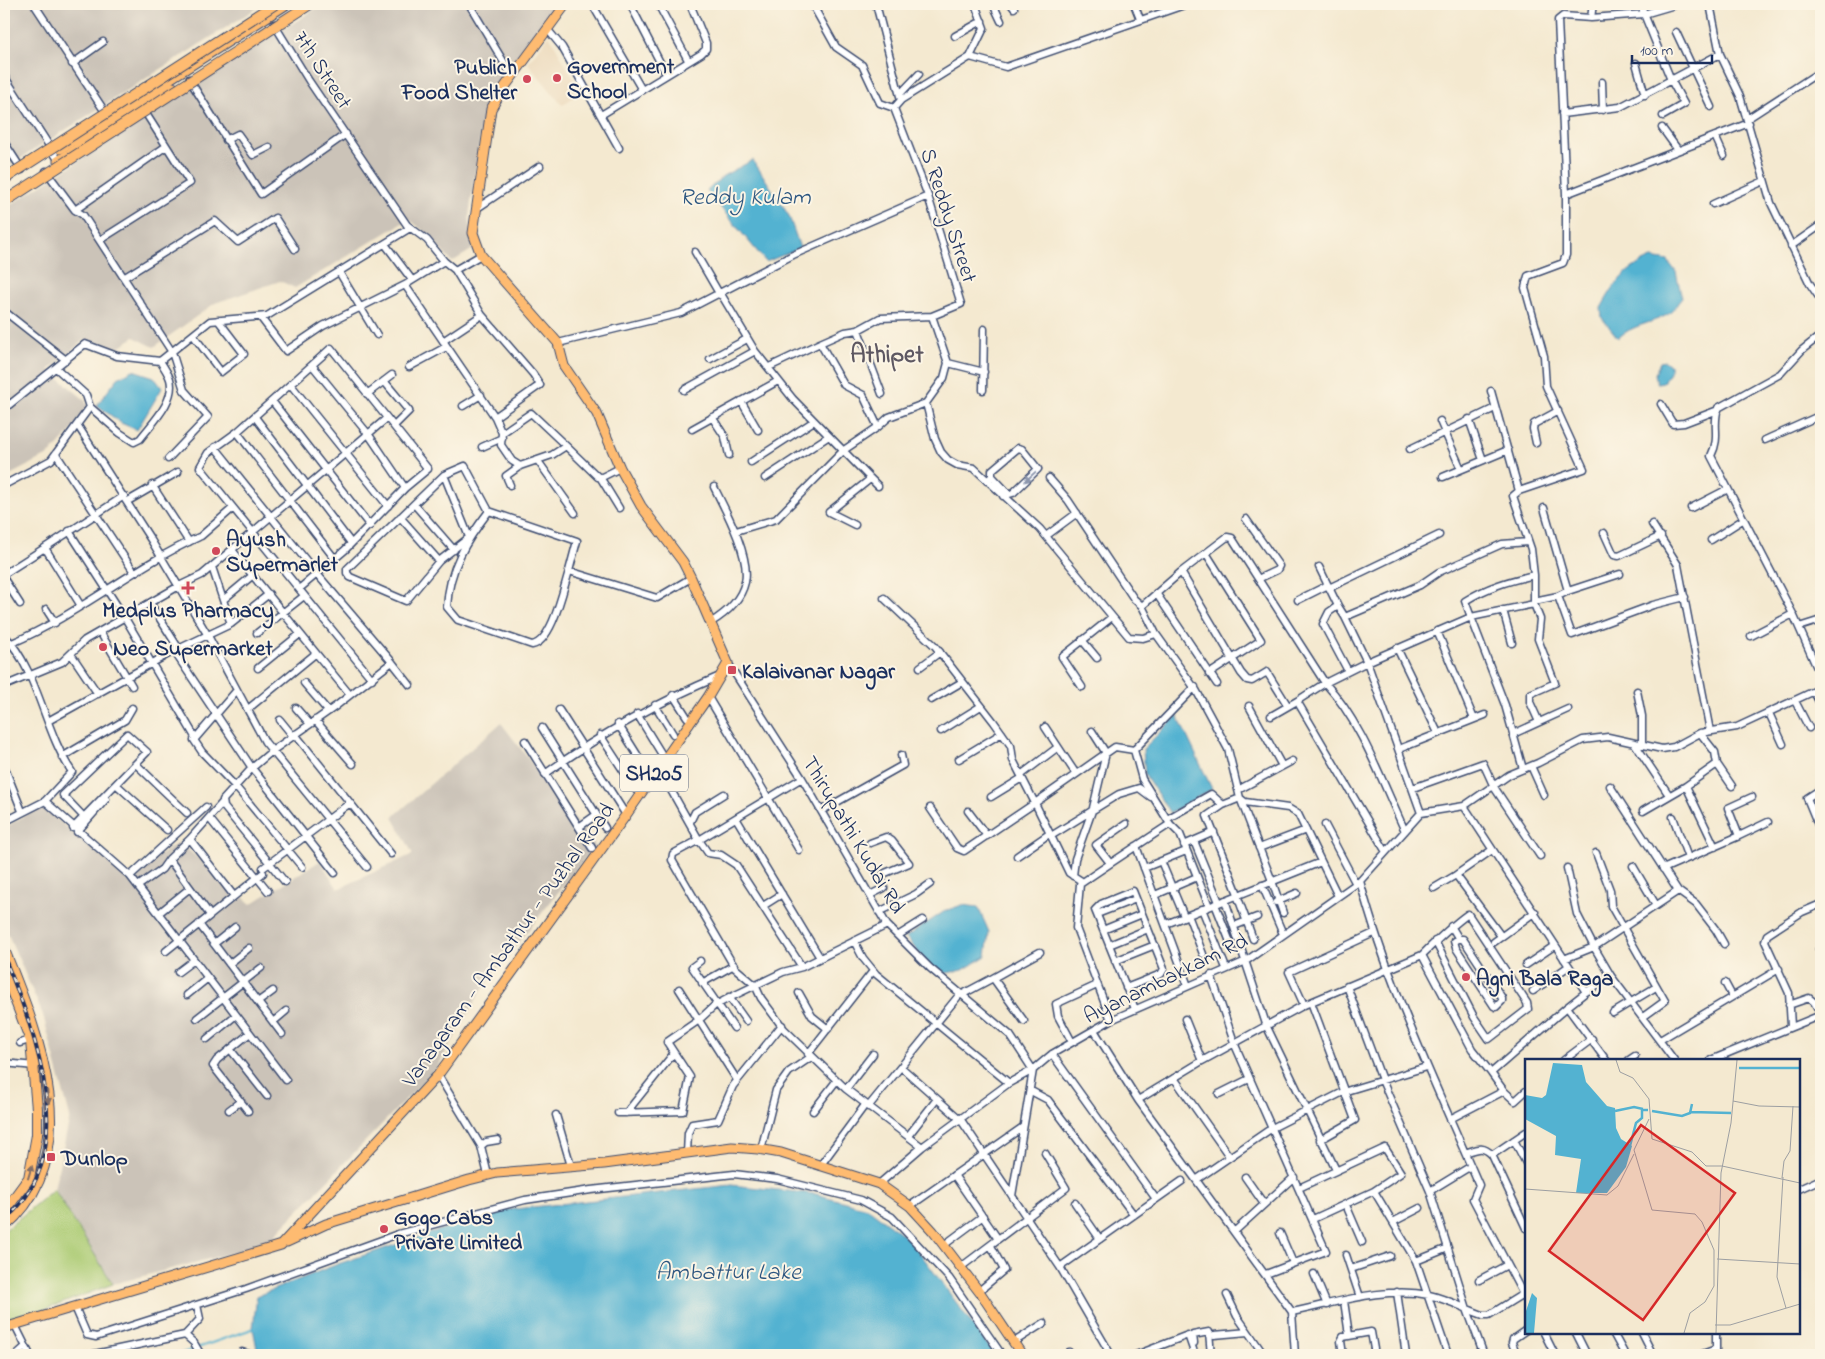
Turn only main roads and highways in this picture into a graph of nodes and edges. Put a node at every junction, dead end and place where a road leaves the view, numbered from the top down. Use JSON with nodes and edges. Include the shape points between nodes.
{"nodes":[{"id":1,"x":301,"y":4,"type":"edge"},
{"id":2,"x":310,"y":4,"type":"edge"},
{"id":3,"x":566,"y":4,"type":"edge"},
{"id":4,"x":282,"y":6,"type":"edge"},
{"id":5,"x":4,"y":179,"type":"edge"},
{"id":6,"x":4,"y":184,"type":"edge"},
{"id":7,"x":4,"y":197,"type":"edge"},
{"id":8,"x":4,"y":202,"type":"edge"},
{"id":9,"x":4,"y":950,"type":"edge"},
{"id":10,"x":4,"y":970,"type":"edge"},
{"id":11,"x":39,"y":1066,"type":"junction"},
{"id":12,"x":4,"y":1212,"type":"edge"},
{"id":13,"x":312,"y":1212,"type":"junction"},
{"id":14,"x":326,"y":1224,"type":"junction"},
{"id":15,"x":4,"y":1227,"type":"edge"},
{"id":16,"x":281,"y":1245,"type":"junction"},
{"id":17,"x":4,"y":1328,"type":"edge"},
{"id":18,"x":1022,"y":1355,"type":"edge"}],
"edges":[{"from":1,"to":4,"type":"main road"},
{"from":2,"to":8,"type":"highway","bridge":true},
{"from":3,"to":13,"type":"main road","name":"Vanagaram - Ambathur - Puzhal Road","number":"SH205","via":[[491,109],[473,233],[481,255],[558,343],[564,366],[597,414],[620,468],[641,506],[683,562],[728,663],[626,815],[438,1076]]},
{"from":4,"to":5,"type":"highway","bridge":true},
{"from":4,"to":6,"type":"main road"},
{"from":4,"to":7,"type":"main road","via":[[274,23]]},
{"from":9,"to":11,"type":"highway","via":[[34,1029]]},
{"from":10,"to":11,"type":"highway"},
{"from":12,"to":11,"type":"highway","one_way":true,"via":[[29,1178],[34,1155]]},
{"from":11,"to":15,"type":"highway","one_way":true,"via":[[50,1112],[44,1170],[29,1201]]},
{"from":13,"to":14,"type":"main road","via":[[316,1219]]},
{"from":13,"to":16,"type":"main road","name":"Vanagaram - Ambathur - Puzhal Road","number":"SH205"},
{"from":14,"to":16,"type":"main road"},
{"from":14,"to":18,"type":"main road","via":[[488,1175],[732,1147],[761,1150],[879,1184],[910,1206],[961,1267]]},
{"from":16,"to":17,"type":"main road"}]}
